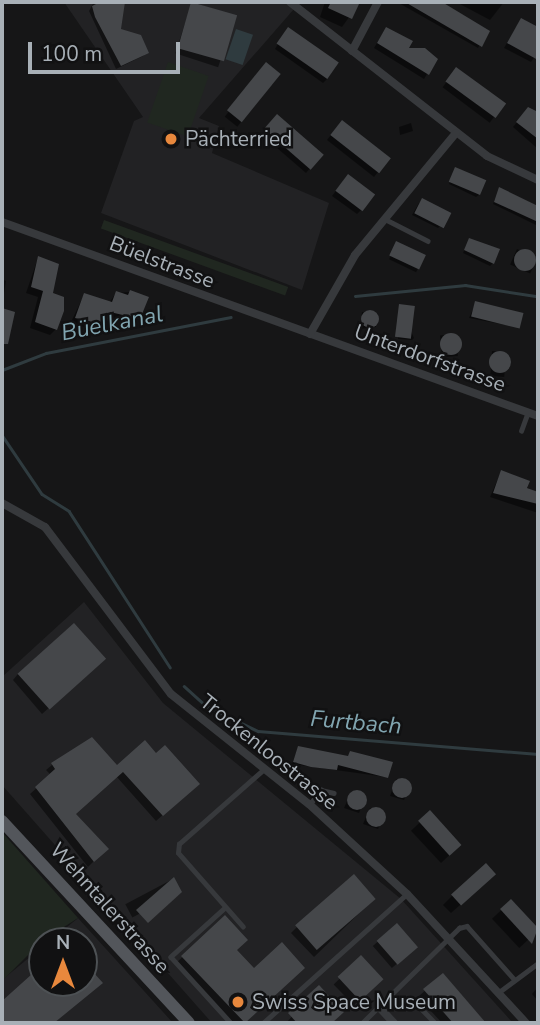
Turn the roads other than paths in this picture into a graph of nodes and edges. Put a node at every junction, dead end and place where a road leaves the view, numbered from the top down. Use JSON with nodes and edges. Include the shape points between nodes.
{"nodes":[{"id":1,"x":290,"y":2,"type":"edge"},
{"id":2,"x":378,"y":2,"type":"edge"},
{"id":3,"x":352,"y":51,"type":"junction"},
{"id":4,"x":456,"y":133,"type":"junction"},
{"id":5,"x":538,"y":180,"type":"edge"},
{"id":6,"x":383,"y":218,"type":"junction"},
{"id":7,"x":2,"y":222,"type":"edge"},
{"id":8,"x":428,"y":241,"type":"dead end"},
{"id":9,"x":310,"y":334,"type":"junction"},
{"id":10,"x":528,"y":412,"type":"junction"},
{"id":11,"x":538,"y":416,"type":"edge"},
{"id":12,"x":521,"y":431,"type":"dead end"},
{"id":13,"x":2,"y":503,"type":"edge"},
{"id":14,"x":263,"y":770,"type":"junction"},
{"id":15,"x":334,"y":793,"type":"dead end"},
{"id":16,"x":309,"y":804,"type":"junction"},
{"id":17,"x":2,"y":821,"type":"edge"},
{"id":18,"x":407,"y":894,"type":"junction"},
{"id":19,"x":225,"y":908,"type":"junction"},
{"id":20,"x":243,"y":927,"type":"dead end"},
{"id":21,"x":452,"y":941,"type":"junction"},
{"id":22,"x":538,"y":963,"type":"edge"},
{"id":23,"x":514,"y":979,"type":"junction"},
{"id":24,"x":499,"y":992,"type":"junction"},
{"id":25,"x":413,"y":1000,"type":"dead end"},
{"id":26,"x":379,"y":1007,"type":"junction"},
{"id":27,"x":189,"y":1023,"type":"edge"},
{"id":28,"x":231,"y":1023,"type":"edge"},
{"id":29,"x":263,"y":1023,"type":"edge"},
{"id":30,"x":362,"y":1023,"type":"edge"},
{"id":31,"x":394,"y":1023,"type":"edge"},
{"id":32,"x":435,"y":1023,"type":"edge"},
{"id":33,"x":526,"y":1023,"type":"edge"}],
"edges":[{"from":1,"to":3,"type":"street"},
{"from":2,"to":3,"type":"street"},
{"from":3,"to":4,"type":"street"},
{"from":4,"to":5,"type":"street"},
{"from":4,"to":6,"type":"street"},
{"from":6,"to":8,"type":"lane"},
{"from":6,"to":9,"type":"street"},
{"from":7,"to":9,"type":"street","name":"Büelstrasse"},
{"from":9,"to":10,"type":"street","name":"Unterdorfstrasse"},
{"from":10,"to":11,"type":"street","name":"Unterdorfstrasse"},
{"from":10,"to":12,"type":"lane"},
{"from":13,"to":14,"type":"street","name":"Trockenloostrasse","via":[[45,527],[171,694]]},
{"from":14,"to":16,"type":"street","name":"Trockenloostrasse"},
{"from":14,"to":19,"type":"lane","via":[[179,845],[178,853]]},
{"from":15,"to":16,"type":"lane","via":[[321,790]]},
{"from":16,"to":18,"type":"street","name":"Trockenloostrasse"},
{"from":17,"to":27,"type":"main road","name":"Wehntalerstrasse"},
{"from":18,"to":21,"type":"street","name":"Trockenloostrasse"},
{"from":18,"to":29,"type":"lane"},
{"from":19,"to":20,"type":"lane"},
{"from":19,"to":28,"type":"lane","via":[[171,957]]},
{"from":21,"to":23,"type":"lane","via":[[467,926]]},
{"from":21,"to":24,"type":"street","name":"Trockenloostrasse"},
{"from":21,"to":26,"type":"lane"},
{"from":22,"to":23,"type":"lane"},
{"from":23,"to":24,"type":"lane"},
{"from":24,"to":33,"type":"street","name":"Trockenloostrasse"},
{"from":25,"to":32,"type":"lane"},
{"from":26,"to":30,"type":"lane"},
{"from":26,"to":31,"type":"street"}]}
